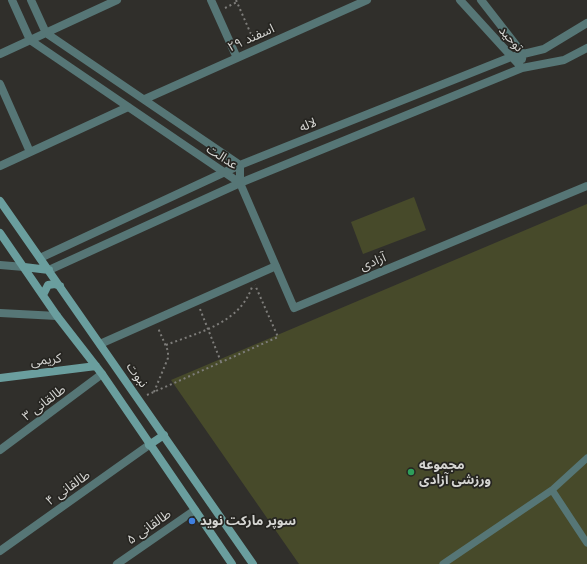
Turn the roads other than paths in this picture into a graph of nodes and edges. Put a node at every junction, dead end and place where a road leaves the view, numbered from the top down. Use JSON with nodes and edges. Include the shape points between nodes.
{"nodes":[{"id":1,"x":12,"y":0,"type":"edge"},
{"id":2,"x":31,"y":0,"type":"edge"},
{"id":3,"x":117,"y":0,"type":"edge"},
{"id":4,"x":211,"y":0,"type":"edge"},
{"id":5,"x":367,"y":0,"type":"edge"},
{"id":6,"x":460,"y":0,"type":"edge"},
{"id":7,"x":481,"y":0,"type":"edge"},
{"id":8,"x":587,"y":23,"type":"edge"},
{"id":9,"x":46,"y":33,"type":"junction"},
{"id":10,"x":30,"y":40,"type":"junction"},
{"id":11,"x":587,"y":48,"type":"edge"},
{"id":12,"x":0,"y":54,"type":"edge"},
{"id":13,"x":523,"y":54,"type":"junction"},
{"id":14,"x":511,"y":57,"type":"junction"},
{"id":15,"x":237,"y":58,"type":"junction"},
{"id":16,"x":522,"y":68,"type":"junction"},
{"id":17,"x":0,"y":84,"type":"edge"},
{"id":18,"x":145,"y":99,"type":"junction"},
{"id":19,"x":128,"y":108,"type":"junction"},
{"id":20,"x":30,"y":152,"type":"junction"},
{"id":21,"x":240,"y":165,"type":"junction"},
{"id":22,"x":0,"y":166,"type":"edge"},
{"id":23,"x":224,"y":173,"type":"junction"},
{"id":24,"x":240,"y":182,"type":"junction"},
{"id":25,"x":587,"y":186,"type":"edge"},
{"id":26,"x":0,"y":201,"type":"edge"},
{"id":27,"x":0,"y":233,"type":"edge"},
{"id":28,"x":40,"y":258,"type":"junction"},
{"id":29,"x":0,"y":265,"type":"edge"},
{"id":30,"x":276,"y":266,"type":"junction"},
{"id":31,"x":24,"y":267,"type":"junction"},
{"id":32,"x":49,"y":270,"type":"junction"},
{"id":33,"x":60,"y":286,"type":"junction"},
{"id":34,"x":43,"y":295,"type":"junction"},
{"id":35,"x":0,"y":313,"type":"edge"},
{"id":36,"x":57,"y":316,"type":"junction"},
{"id":37,"x":100,"y":344,"type":"junction"},
{"id":38,"x":96,"y":366,"type":"junction"},
{"id":39,"x":102,"y":374,"type":"junction"},
{"id":40,"x":0,"y":378,"type":"edge"},
{"id":41,"x":164,"y":435,"type":"junction"},
{"id":42,"x":149,"y":445,"type":"junction"},
{"id":43,"x":0,"y":450,"type":"edge"},
{"id":44,"x":587,"y":458,"type":"edge"},
{"id":45,"x":552,"y":490,"type":"junction"},
{"id":46,"x":195,"y":510,"type":"junction"},
{"id":47,"x":587,"y":543,"type":"edge"},
{"id":48,"x":0,"y":551,"type":"edge"},
{"id":49,"x":117,"y":564,"type":"edge"},
{"id":50,"x":232,"y":564,"type":"edge"},
{"id":51,"x":253,"y":564,"type":"edge"},
{"id":52,"x":443,"y":564,"type":"edge"}],
"edges":[{"from":1,"to":10,"type":"street"},
{"from":2,"to":9,"type":"street"},
{"from":3,"to":9,"type":"street"},
{"from":4,"to":15,"type":"street"},
{"from":5,"to":15,"type":"street","name":"۲۹ اسفند"},
{"from":6,"to":14,"type":"street","name":"توحید"},
{"from":7,"to":13,"type":"street","name":"توحید"},
{"from":8,"to":13,"type":"street","name":"لاله","via":[[544,49]]},
{"from":9,"to":10,"type":"street"},
{"from":9,"to":18,"type":"street","name":"عدالت"},
{"from":10,"to":12,"type":"street"},
{"from":10,"to":19,"type":"street","name":"عدالت"},
{"from":11,"to":16,"type":"street","via":[[564,60]]},
{"from":13,"to":14,"type":"street","name":"لاله"},
{"from":13,"to":16,"type":"street","name":"توحید"},
{"from":14,"to":16,"type":"street","name":"توحید"},
{"from":14,"to":21,"type":"street","name":"لاله"},
{"from":15,"to":18,"type":"street","name":"۲۹ اسفند"},
{"from":16,"to":24,"type":"street"},
{"from":17,"to":20,"type":"street"},
{"from":18,"to":21,"type":"street","name":"عدالت"},
{"from":19,"to":20,"type":"street"},
{"from":19,"to":23,"type":"street","name":"عدالت"},
{"from":20,"to":22,"type":"street"},
{"from":21,"to":23,"type":"street","name":"لاله"},
{"from":21,"to":24,"type":"street","name":"عدالت"},
{"from":23,"to":24,"type":"street","name":"عدالت"},
{"from":23,"to":28,"type":"street","name":"لاله"},
{"from":24,"to":30,"type":"street","name":"آزادی"},
{"from":24,"to":32,"type":"street"},
{"from":25,"to":30,"type":"street","name":"آزادی","via":[[294,308]]},
{"from":26,"to":28,"type":"street","name":"نبوت"},
{"from":27,"to":31,"type":"street"},
{"from":28,"to":31,"type":"street"},
{"from":28,"to":32,"type":"street","name":"نبوت"},
{"from":29,"to":31,"type":"street"},
{"from":30,"to":37,"type":"street"},
{"from":31,"to":32,"type":"street"},
{"from":31,"to":34,"type":"street"},
{"from":32,"to":33,"type":"street","name":"نبوت"},
{"from":33,"to":34,"type":"street","via":[[48,285]]},
{"from":33,"to":37,"type":"street","name":"نبوت"},
{"from":34,"to":36,"type":"street"},
{"from":35,"to":36,"type":"street"},
{"from":36,"to":38,"type":"street"},
{"from":37,"to":41,"type":"street","name":"نبوت"},
{"from":38,"to":39,"type":"street"},
{"from":38,"to":40,"type":"street","name":"کریمی"},
{"from":39,"to":42,"type":"street"},
{"from":39,"to":43,"type":"street","name":"طالقانی ۳"},
{"from":41,"to":42,"type":"street"},
{"from":41,"to":51,"type":"street","name":"نبوت"},
{"from":42,"to":46,"type":"street"},
{"from":42,"to":48,"type":"street","name":"طالقانی ۴"},
{"from":44,"to":45,"type":"lane"},
{"from":45,"to":47,"type":"lane"},
{"from":45,"to":52,"type":"lane"},
{"from":46,"to":49,"type":"street","name":"طالقانی ۵"},
{"from":46,"to":50,"type":"street"}]}
